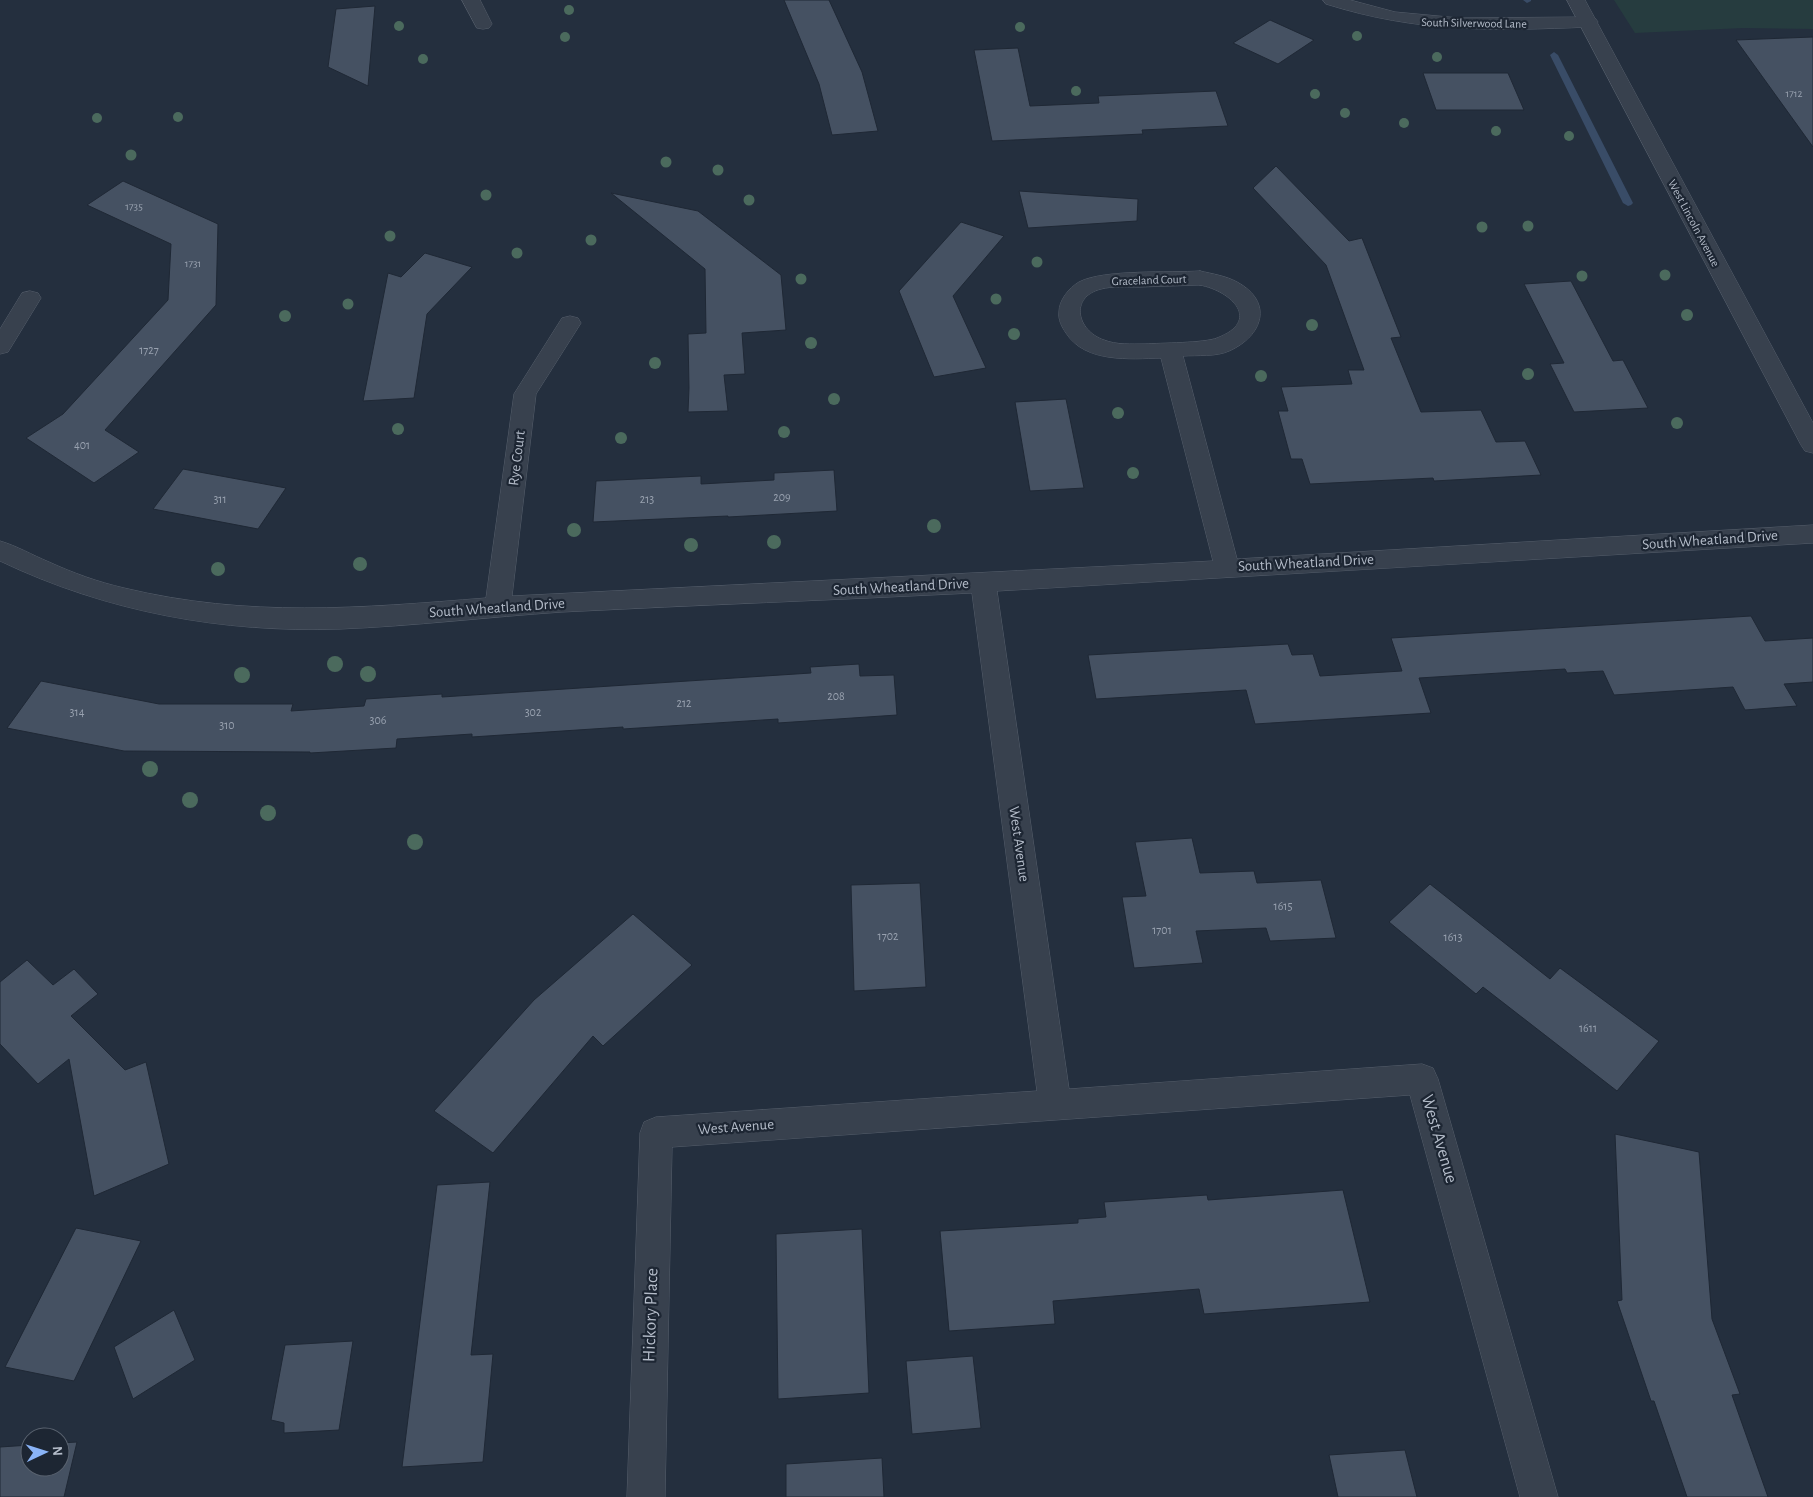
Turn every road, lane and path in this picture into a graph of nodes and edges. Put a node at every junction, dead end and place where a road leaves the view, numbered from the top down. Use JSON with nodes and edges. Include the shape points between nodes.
{"nodes":[{"id":1,"x":471,"y":0,"type":"edge"},
{"id":2,"x":1332,"y":0,"type":"edge"},
{"id":3,"x":1576,"y":0,"type":"edge"},
{"id":4,"x":1589,"y":22,"type":"junction"},
{"id":5,"x":482,"y":24,"type":"dead end"},
{"id":6,"x":30,"y":298,"type":"dead end"},
{"id":7,"x":570,"y":323,"type":"dead end"},
{"id":8,"x":0,"y":346,"type":"edge"},
{"id":9,"x":1170,"y":349,"type":"junction"},
{"id":10,"x":1813,"y":445,"type":"edge"},
{"id":11,"x":1813,"y":534,"type":"edge"},
{"id":12,"x":0,"y":550,"type":"edge"},
{"id":13,"x":1227,"y":568,"type":"junction"},
{"id":14,"x":983,"y":583,"type":"junction"},
{"id":15,"x":498,"y":607,"type":"junction"},
{"id":16,"x":1055,"y":1105,"type":"junction"},
{"id":17,"x":656,"y":1132,"type":"joint"},
{"id":18,"x":646,"y":1497,"type":"edge"},
{"id":19,"x":1539,"y":1497,"type":"edge"}],
"edges":[{"from":1,"to":5,"type":"street"},
{"from":2,"to":4,"type":"street","name":"South Silverwood Lane","via":[[1376,14],[1435,23]]},
{"from":3,"to":4,"type":"street","name":"West Lincoln Avenue"},
{"from":4,"to":10,"type":"street","name":"West Lincoln Avenue"},
{"from":6,"to":8,"type":"street"},
{"from":7,"to":15,"type":"street","name":"Rye Court","via":[[524,394]]},
{"from":9,"to":9,"type":"street","name":"Graceland Court","via":[[1221,346],[1236,340],[1250,320],[1244,298],[1233,287],[1217,280],[1200,278],[1092,284],[1072,298],[1068,316],[1073,329],[1084,339],[1101,347],[1122,350]]},
{"from":9,"to":13,"type":"street"},
{"from":11,"to":13,"type":"street","name":"South Wheatland Drive"},
{"from":12,"to":15,"type":"street","name":"South Wheatland Drive","via":[[87,589],[151,606],[213,614],[338,619]]},
{"from":13,"to":14,"type":"street","name":"South Wheatland Drive"},
{"from":14,"to":15,"type":"street","name":"South Wheatland Drive"},
{"from":14,"to":16,"type":"street","name":"West Avenue"},
{"from":16,"to":17,"type":"street","name":"West Avenue"},
{"from":16,"to":19,"type":"street","name":"West Avenue","via":[[1422,1079]]},
{"from":17,"to":18,"type":"street","name":"Hickory Place"}]}
